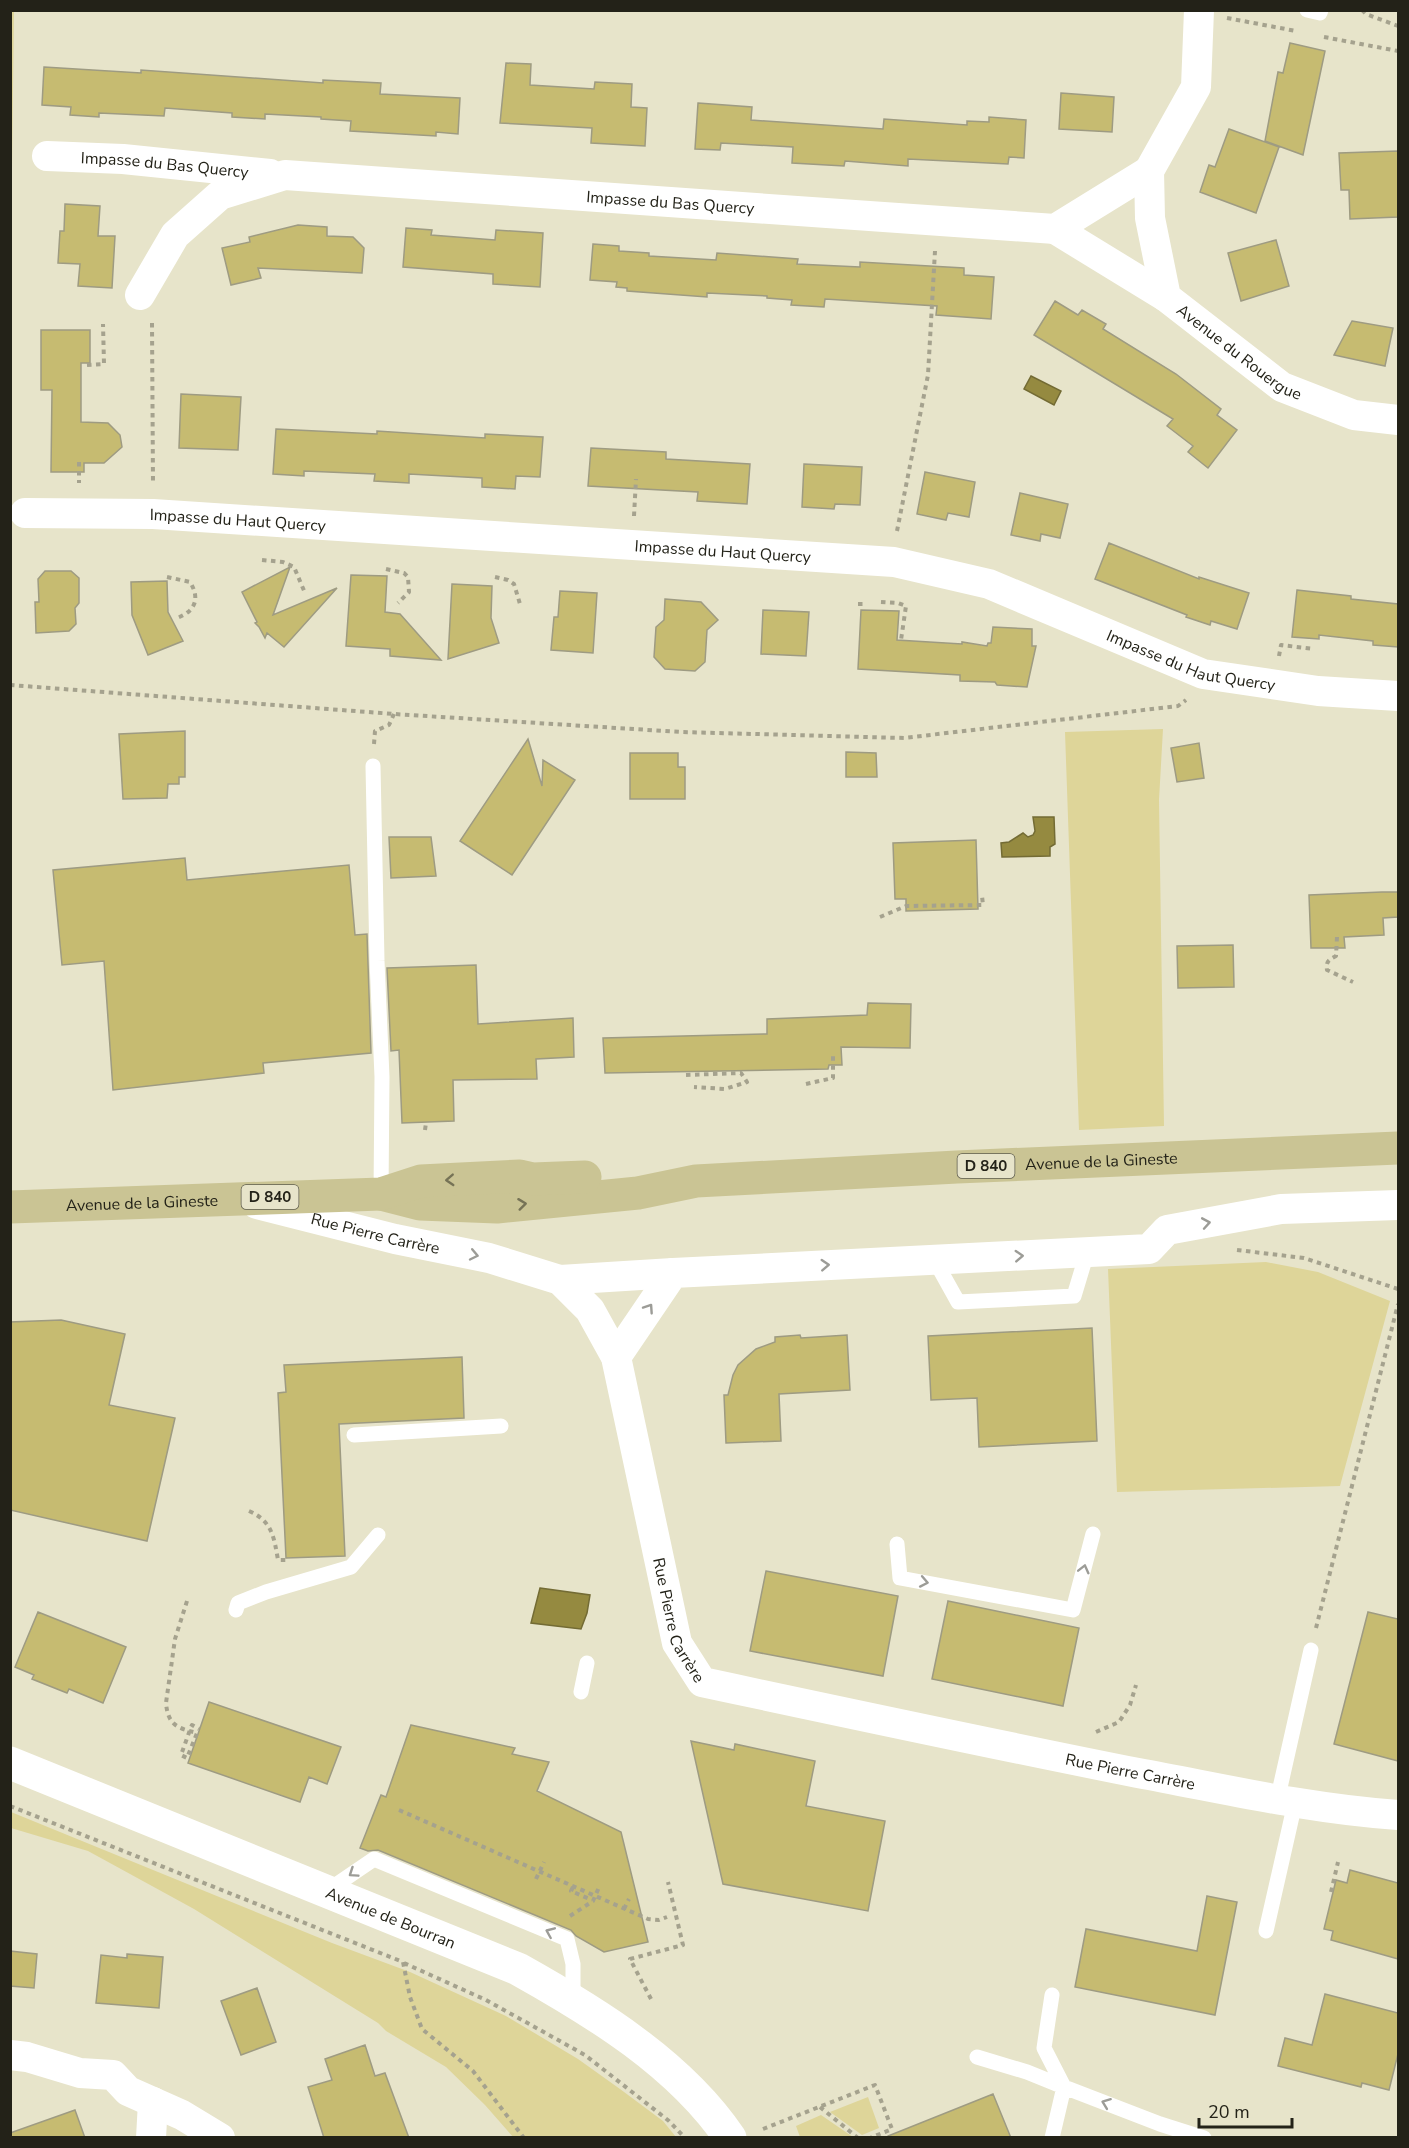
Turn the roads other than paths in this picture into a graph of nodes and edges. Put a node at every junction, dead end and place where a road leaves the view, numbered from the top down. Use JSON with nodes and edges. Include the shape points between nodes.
{"nodes":[{"id":1,"x":1307,"y":10,"type":"edge"},
{"id":2,"x":1321,"y":10,"type":"edge"},
{"id":3,"x":1199,"y":13,"type":"edge"},
{"id":4,"x":47,"y":156,"type":"dead end"},
{"id":5,"x":1149,"y":171,"type":"junction"},
{"id":6,"x":285,"y":175,"type":"junction"},
{"id":7,"x":1055,"y":229,"type":"junction"},
{"id":8,"x":140,"y":295,"type":"dead end"},
{"id":9,"x":1166,"y":297,"type":"junction"},
{"id":10,"x":1398,"y":420,"type":"edge"},
{"id":11,"x":25,"y":513,"type":"dead end"},
{"id":12,"x":1398,"y":696,"type":"edge"},
{"id":13,"x":373,"y":766,"type":"road end"},
{"id":14,"x":1398,"y":1148,"type":"edge"},
{"id":15,"x":381,"y":1194,"type":"junction"},
{"id":16,"x":233,"y":1198,"type":"junction"},
{"id":17,"x":1398,"y":1205,"type":"edge"},
{"id":18,"x":10,"y":1207,"type":"edge"},
{"id":19,"x":1088,"y":1252,"type":"junction"},
{"id":20,"x":934,"y":1259,"type":"junction"},
{"id":21,"x":673,"y":1273,"type":"junction"},
{"id":22,"x":560,"y":1280,"type":"junction"},
{"id":23,"x":616,"y":1357,"type":"junction"},
{"id":24,"x":501,"y":1426,"type":"dead end"},
{"id":25,"x":354,"y":1435,"type":"dead end"},
{"id":26,"x":1093,"y":1534,"type":"dead end"},
{"id":27,"x":378,"y":1535,"type":"dead end"},
{"id":28,"x":897,"y":1544,"type":"dead end"},
{"id":29,"x":236,"y":1610,"type":"dead end"},
{"id":30,"x":1311,"y":1650,"type":"road end"},
{"id":31,"x":587,"y":1662,"type":"dead end"},
{"id":32,"x":580,"y":1692,"type":"dead end"},
{"id":33,"x":10,"y":1763,"type":"edge"},
{"id":34,"x":1286,"y":1802,"type":"junction"},
{"id":35,"x":1398,"y":1815,"type":"edge"},
{"id":36,"x":327,"y":1891,"type":"junction"},
{"id":37,"x":1266,"y":1931,"type":"dead end"},
{"id":38,"x":1052,"y":1995,"type":"dead end"},
{"id":39,"x":573,"y":2000,"type":"junction"},
{"id":40,"x":10,"y":2055,"type":"edge"},
{"id":41,"x":977,"y":2057,"type":"dead end"},
{"id":42,"x":1064,"y":2087,"type":"junction"},
{"id":43,"x":140,"y":2096,"type":"junction"},
{"id":44,"x":174,"y":2126,"type":"edge"},
{"id":45,"x":1158,"y":2131,"type":"edge"},
{"id":46,"x":151,"y":2138,"type":"edge"},
{"id":47,"x":220,"y":2138,"type":"edge"},
{"id":48,"x":730,"y":2138,"type":"edge"},
{"id":49,"x":1052,"y":2138,"type":"edge"},
{"id":50,"x":1204,"y":2138,"type":"edge"}],
"edges":[{"from":1,"to":2,"type":"lane"},
{"from":3,"to":5,"type":"street","via":[[1196,87]]},
{"from":4,"to":6,"type":"street","name":"Impasse du Bas Quercy","via":[[123,159]]},
{"from":5,"to":7,"type":"street"},
{"from":5,"to":9,"type":"street","name":"Avenue du Rouergue","via":[[1150,218]]},
{"from":6,"to":7,"type":"street","name":"Impasse du Bas Quercy"},
{"from":6,"to":8,"type":"street","name":"Impasse du Bas Quercy","via":[[220,195],[175,235]]},
{"from":7,"to":9,"type":"street","name":"Impasse du Bas Quercy"},
{"from":9,"to":10,"type":"street","name":"Avenue du Rouergue","via":[[1282,387],[1354,415]]},
{"from":11,"to":12,"type":"street","name":"Impasse du Haut Quercy","via":[[164,515],[894,562],[989,584],[1203,674],[1318,691]]},
{"from":13,"to":15,"type":"lane","via":[[382,1077]]},
{"from":14,"to":15,"type":"main road","name":"Avenue de la Gineste","number":"D 840","via":[[696,1181],[638,1175],[533,1179],[520,1176],[422,1181]]},
{"from":15,"to":16,"type":"main road","name":"Avenue de la Gineste","number":"D 840"},
{"from":16,"to":18,"type":"main road","name":"Avenue de la Gineste","number":"D 840"},
{"from":16,"to":22,"type":"street","name":"Rue Pierre Carrère","one_way":true,"via":[[489,1258]]},
{"from":19,"to":17,"type":"street","one_way":true,"via":[[1149,1249],[1167,1230],[1281,1209]]},
{"from":20,"to":19,"type":"street","one_way":true},
{"from":19,"to":20,"type":"lane","via":[[1074,1296],[958,1302]]},
{"from":21,"to":20,"type":"street","one_way":true},
{"from":21,"to":22,"type":"street"},
{"from":23,"to":21,"type":"street","one_way":true},
{"from":22,"to":23,"type":"street","name":"Rue Pierre Carrère","via":[[590,1310]]},
{"from":23,"to":34,"type":"street","name":"Rue Pierre Carrère","via":[[677,1643],[702,1682]]},
{"from":24,"to":25,"type":"lane"},
{"from":28,"to":26,"type":"lane","one_way":true,"via":[[900,1578],[1073,1610]]},
{"from":27,"to":29,"type":"lane","via":[[351,1567],[266,1592],[238,1603]]},
{"from":30,"to":34,"type":"lane"},
{"from":31,"to":32,"type":"lane"},
{"from":33,"to":36,"type":"main road","name":"Avenue de Bourran"},
{"from":34,"to":35,"type":"street","name":"Rue Pierre Carrère"},
{"from":34,"to":37,"type":"lane"},
{"from":36,"to":39,"type":"main road","name":"Avenue de Bourran","via":[[518,1969]]},
{"from":39,"to":36,"type":"lane","one_way":true,"via":[[573,1964],[567,1939],[375,1859]]},
{"from":38,"to":42,"type":"lane","via":[[1044,2048]]},
{"from":39,"to":48,"type":"main road","name":"Avenue de Bourran","via":[[627,2036],[691,2091]]},
{"from":40,"to":43,"type":"street","via":[[80,2073],[113,2076]]},
{"from":41,"to":42,"type":"lane"},
{"from":45,"to":42,"type":"lane","one_way":true},
{"from":42,"to":49,"type":"lane"},
{"from":43,"to":44,"type":"street"},
{"from":43,"to":46,"type":"street"},
{"from":44,"to":47,"type":"street"},
{"from":45,"to":50,"type":"lane"}]}
